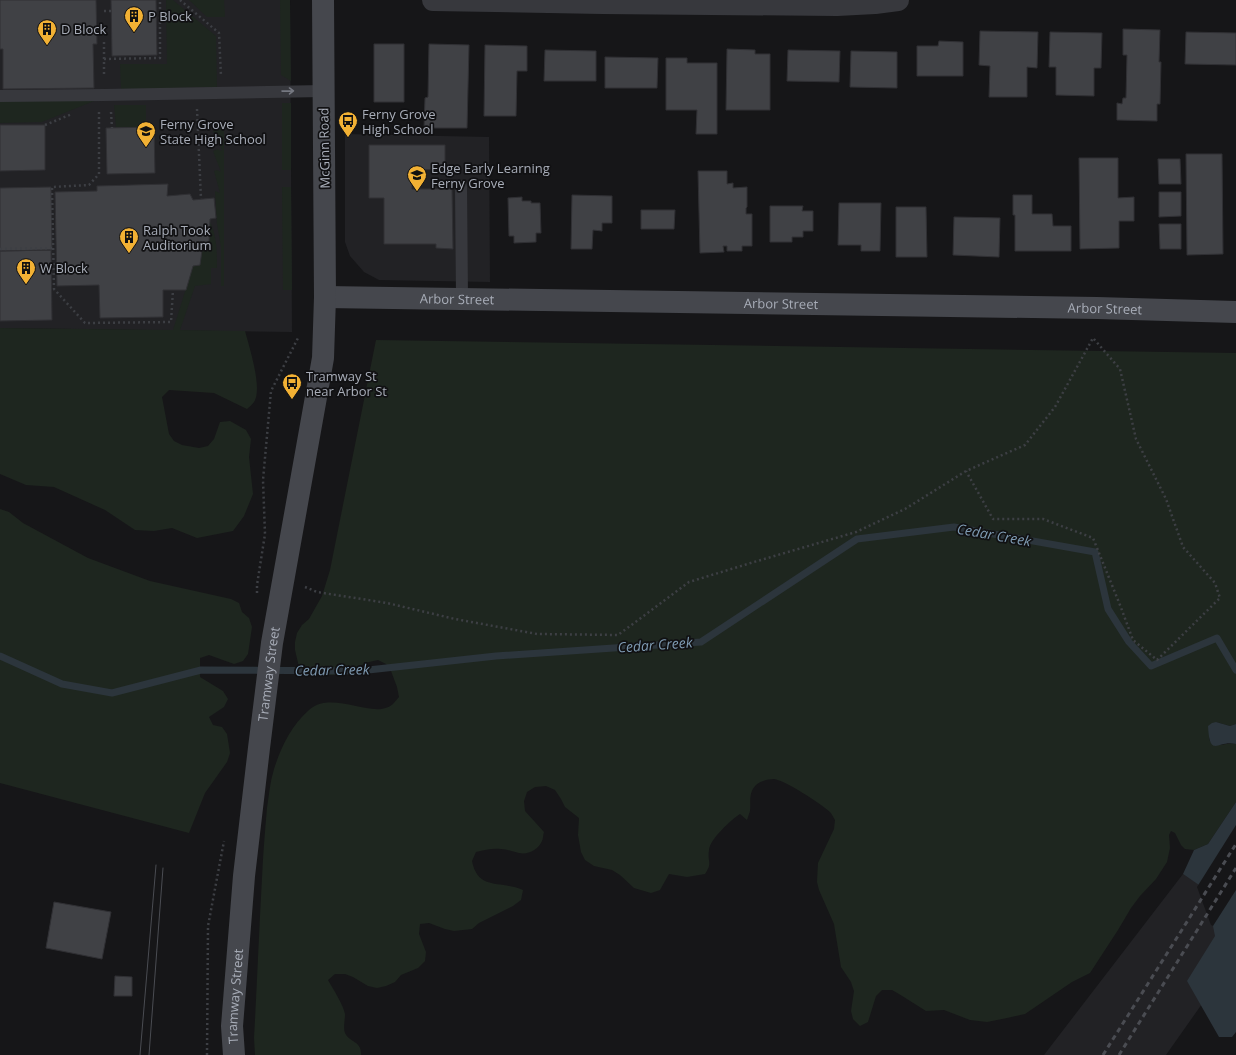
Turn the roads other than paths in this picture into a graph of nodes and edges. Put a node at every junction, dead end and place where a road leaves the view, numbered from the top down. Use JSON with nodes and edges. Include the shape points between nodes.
{"nodes":[{"id":1,"x":322,"y":0,"type":"edge"},
{"id":2,"x":433,"y":0,"type":"edge"},
{"id":3,"x":898,"y":0,"type":"edge"},
{"id":4,"x":602,"y":2,"type":"edge"},
{"id":5,"x":875,"y":2,"type":"edge"},
{"id":6,"x":323,"y":91,"type":"junction"},
{"id":7,"x":0,"y":96,"type":"edge"},
{"id":8,"x":461,"y":186,"type":"dead end"},
{"id":9,"x":325,"y":297,"type":"junction"},
{"id":10,"x":462,"y":298,"type":"junction"},
{"id":11,"x":1236,"y":312,"type":"edge"},
{"id":12,"x":234,"y":1055,"type":"edge"}],
"edges":[{"from":1,"to":6,"type":"street","name":"McGinn Road"},
{"from":2,"to":4,"type":"street"},
{"from":3,"to":5,"type":"street"},
{"from":4,"to":5,"type":"street","via":[[829,5]]},
{"from":7,"to":6,"type":"lane","one_way":true},
{"from":6,"to":9,"type":"street","name":"McGinn Road"},
{"from":8,"to":10,"type":"lane"},
{"from":9,"to":10,"type":"street","name":"Arbor Street"},
{"from":9,"to":12,"type":"street","name":"Tramway Street","via":[[323,358],[272,643],[259,748],[244,876],[232,1026]]},
{"from":10,"to":11,"type":"street","name":"Arbor Street"}]}
